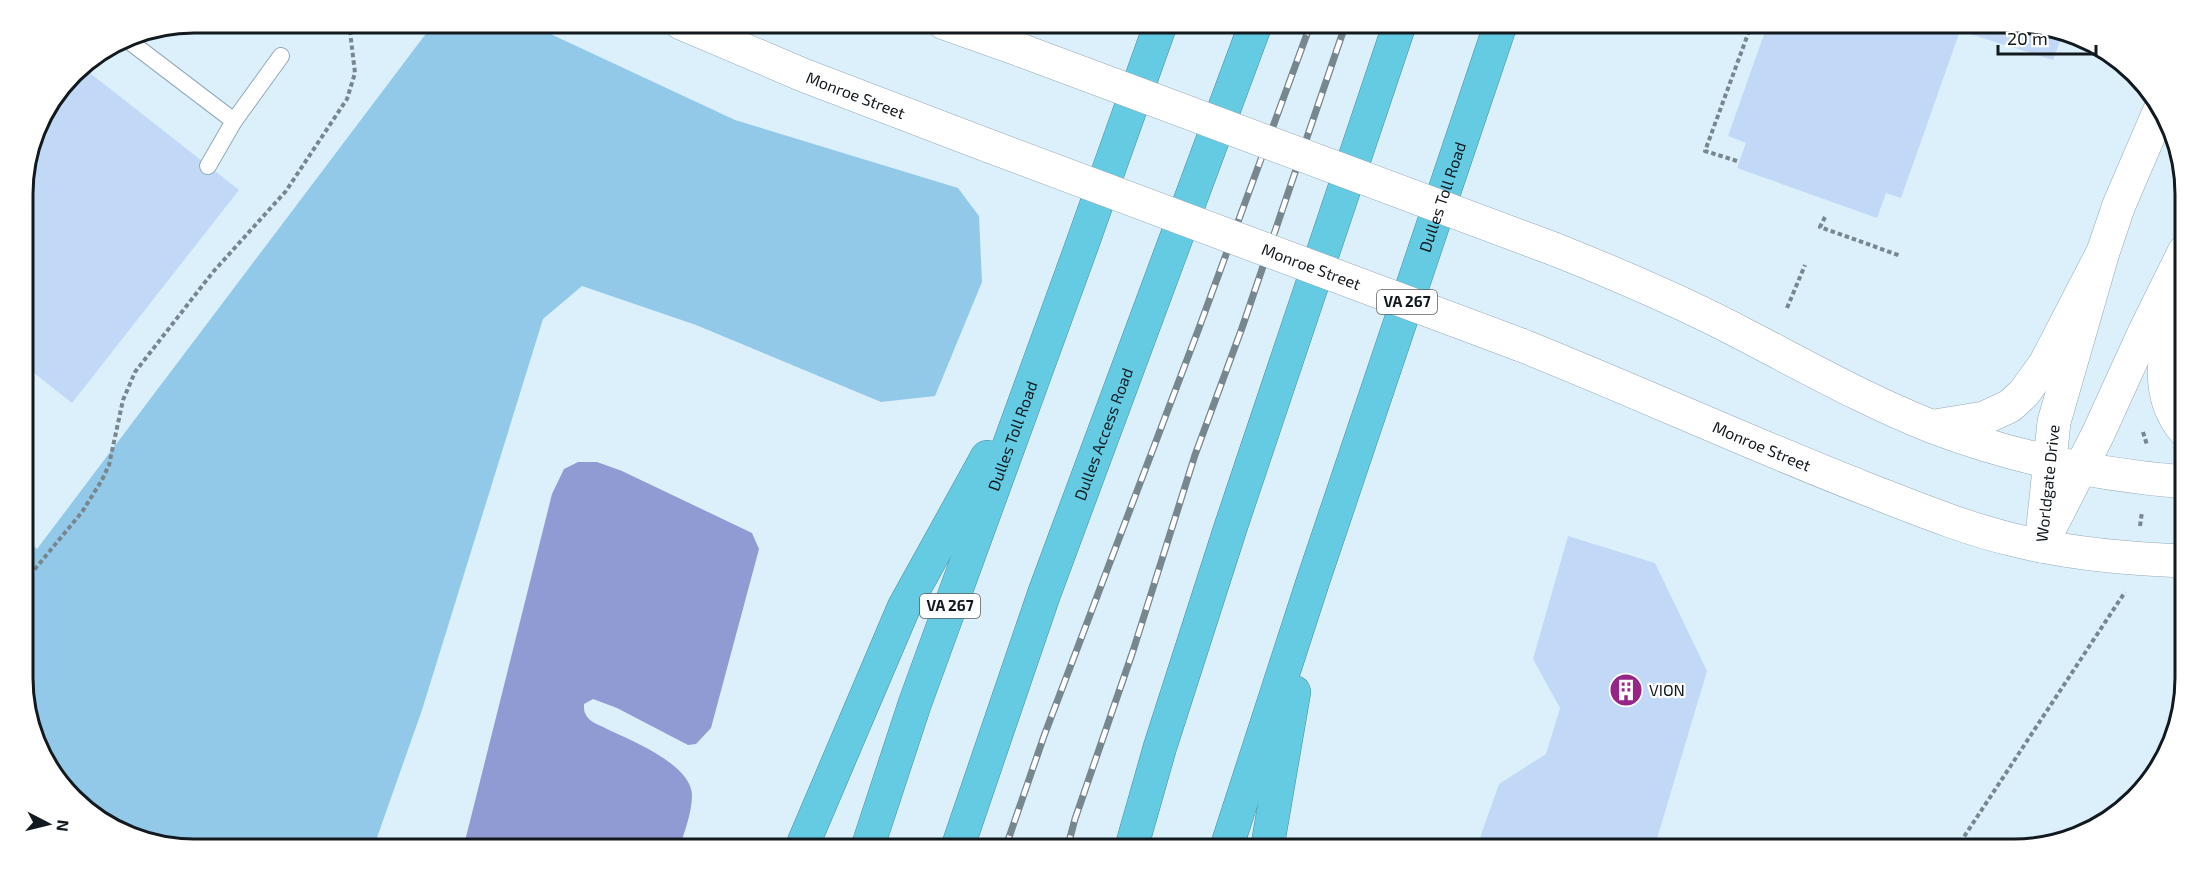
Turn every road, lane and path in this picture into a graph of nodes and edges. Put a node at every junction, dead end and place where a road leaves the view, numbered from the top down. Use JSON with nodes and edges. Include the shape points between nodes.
{"nodes":[{"id":1,"x":350,"y":33,"type":"edge"},
{"id":2,"x":706,"y":33,"type":"edge"},
{"id":3,"x":974,"y":33,"type":"edge"},
{"id":4,"x":1157,"y":33,"type":"edge"},
{"id":5,"x":1252,"y":33,"type":"edge"},
{"id":6,"x":1396,"y":33,"type":"edge"},
{"id":7,"x":1497,"y":33,"type":"edge"},
{"id":8,"x":1748,"y":33,"type":"edge"},
{"id":9,"x":134,"y":45,"type":"edge"},
{"id":10,"x":281,"y":56,"type":"dead end"},
{"id":11,"x":2156,"y":119,"type":"edge"},
{"id":12,"x":234,"y":121,"type":"junction"},
{"id":13,"x":1737,"y":161,"type":"dead end"},
{"id":14,"x":208,"y":166,"type":"dead end"},
{"id":15,"x":1825,"y":217,"type":"dead end"},
{"id":16,"x":2103,"y":252,"type":"junction"},
{"id":17,"x":1901,"y":256,"type":"dead end"},
{"id":18,"x":1805,"y":264,"type":"dead end"},
{"id":19,"x":2175,"y":270,"type":"edge"},
{"id":20,"x":1787,"y":308,"type":"dead end"},
{"id":21,"x":2175,"y":316,"type":"edge"},
{"id":22,"x":1039,"y":364,"type":"junction"},
{"id":23,"x":2175,"y":417,"type":"edge"},
{"id":24,"x":1933,"y":427,"type":"junction"},
{"id":25,"x":2151,"y":429,"type":"dead end"},
{"id":26,"x":2149,"y":452,"type":"dead end"},
{"id":27,"x":2064,"y":466,"type":"junction"},
{"id":28,"x":2175,"y":481,"type":"edge"},
{"id":29,"x":2041,"y":546,"type":"junction"},
{"id":30,"x":2175,"y":560,"type":"edge"},
{"id":31,"x":33,"y":571,"type":"edge"},
{"id":32,"x":1312,"y":581,"type":"junction"},
{"id":33,"x":2124,"y":592,"type":"dead end"},
{"id":34,"x":805,"y":839,"type":"edge"},
{"id":35,"x":870,"y":839,"type":"edge"},
{"id":36,"x":960,"y":839,"type":"edge"},
{"id":37,"x":1134,"y":839,"type":"edge"},
{"id":38,"x":1229,"y":839,"type":"edge"},
{"id":39,"x":1269,"y":839,"type":"edge"},
{"id":40,"x":1963,"y":839,"type":"edge"}],
"edges":[{"from":1,"to":31,"type":"path","via":[[355,73],[347,99],[286,191],[213,272],[135,372],[123,400],[102,480],[82,512]]},
{"from":2,"to":29,"type":"main road","name":"Monroe Street","bridge":true,"via":[[803,75],[1521,345],[1871,491],[1995,535]]},
{"from":3,"to":24,"type":"main road","bridge":true,"via":[[1657,291],[1838,384]]},
{"from":4,"to":22,"type":"highway","name":"Dulles Toll Road","number":"VA 267"},
{"from":5,"to":36,"type":"highway","name":"Dulles Access Road","via":[[1044,594]]},
{"from":6,"to":37,"type":"highway","via":[[1203,614]]},
{"from":7,"to":32,"type":"highway","name":"Dulles Toll Road","number":"VA 267"},
{"from":8,"to":13,"type":"path","via":[[1705,151]]},
{"from":9,"to":12,"type":"lane"},
{"from":10,"to":12,"type":"lane"},
{"from":11,"to":16,"type":"main road","name":"Worldgate Drive"},
{"from":12,"to":14,"type":"lane"},
{"from":15,"to":17,"type":"path","via":[[1820,227]]},
{"from":16,"to":24,"type":"main road","via":[[2045,364],[2024,393],[2010,406],[1984,418]]},
{"from":16,"to":27,"type":"main road","name":"Worldgate Drive","via":[[2054,422]]},
{"from":18,"to":20,"type":"path"},
{"from":19,"to":27,"type":"main road","name":"Worldgate Drive","via":[[2098,434]]},
{"from":21,"to":23,"type":"main road","via":[[2164,366],[2167,399]]},
{"from":22,"to":34,"type":"highway","via":[[904,608]]},
{"from":22,"to":35,"type":"highway","name":"Dulles Toll Road","number":"VA 267"},
{"from":24,"to":27,"type":"main road"},
{"from":25,"to":26,"type":"path","via":[[2143,432]]},
{"from":27,"to":28,"type":"main road"},
{"from":27,"to":29,"type":"main road","name":"Worldgate Drive"},
{"from":29,"to":30,"type":"main road","name":"Monroe Street"},
{"from":32,"to":38,"type":"highway","name":"Dulles Toll Road","number":"VA 267"},
{"from":32,"to":39,"type":"highway"},
{"from":33,"to":40,"type":"path"}]}
